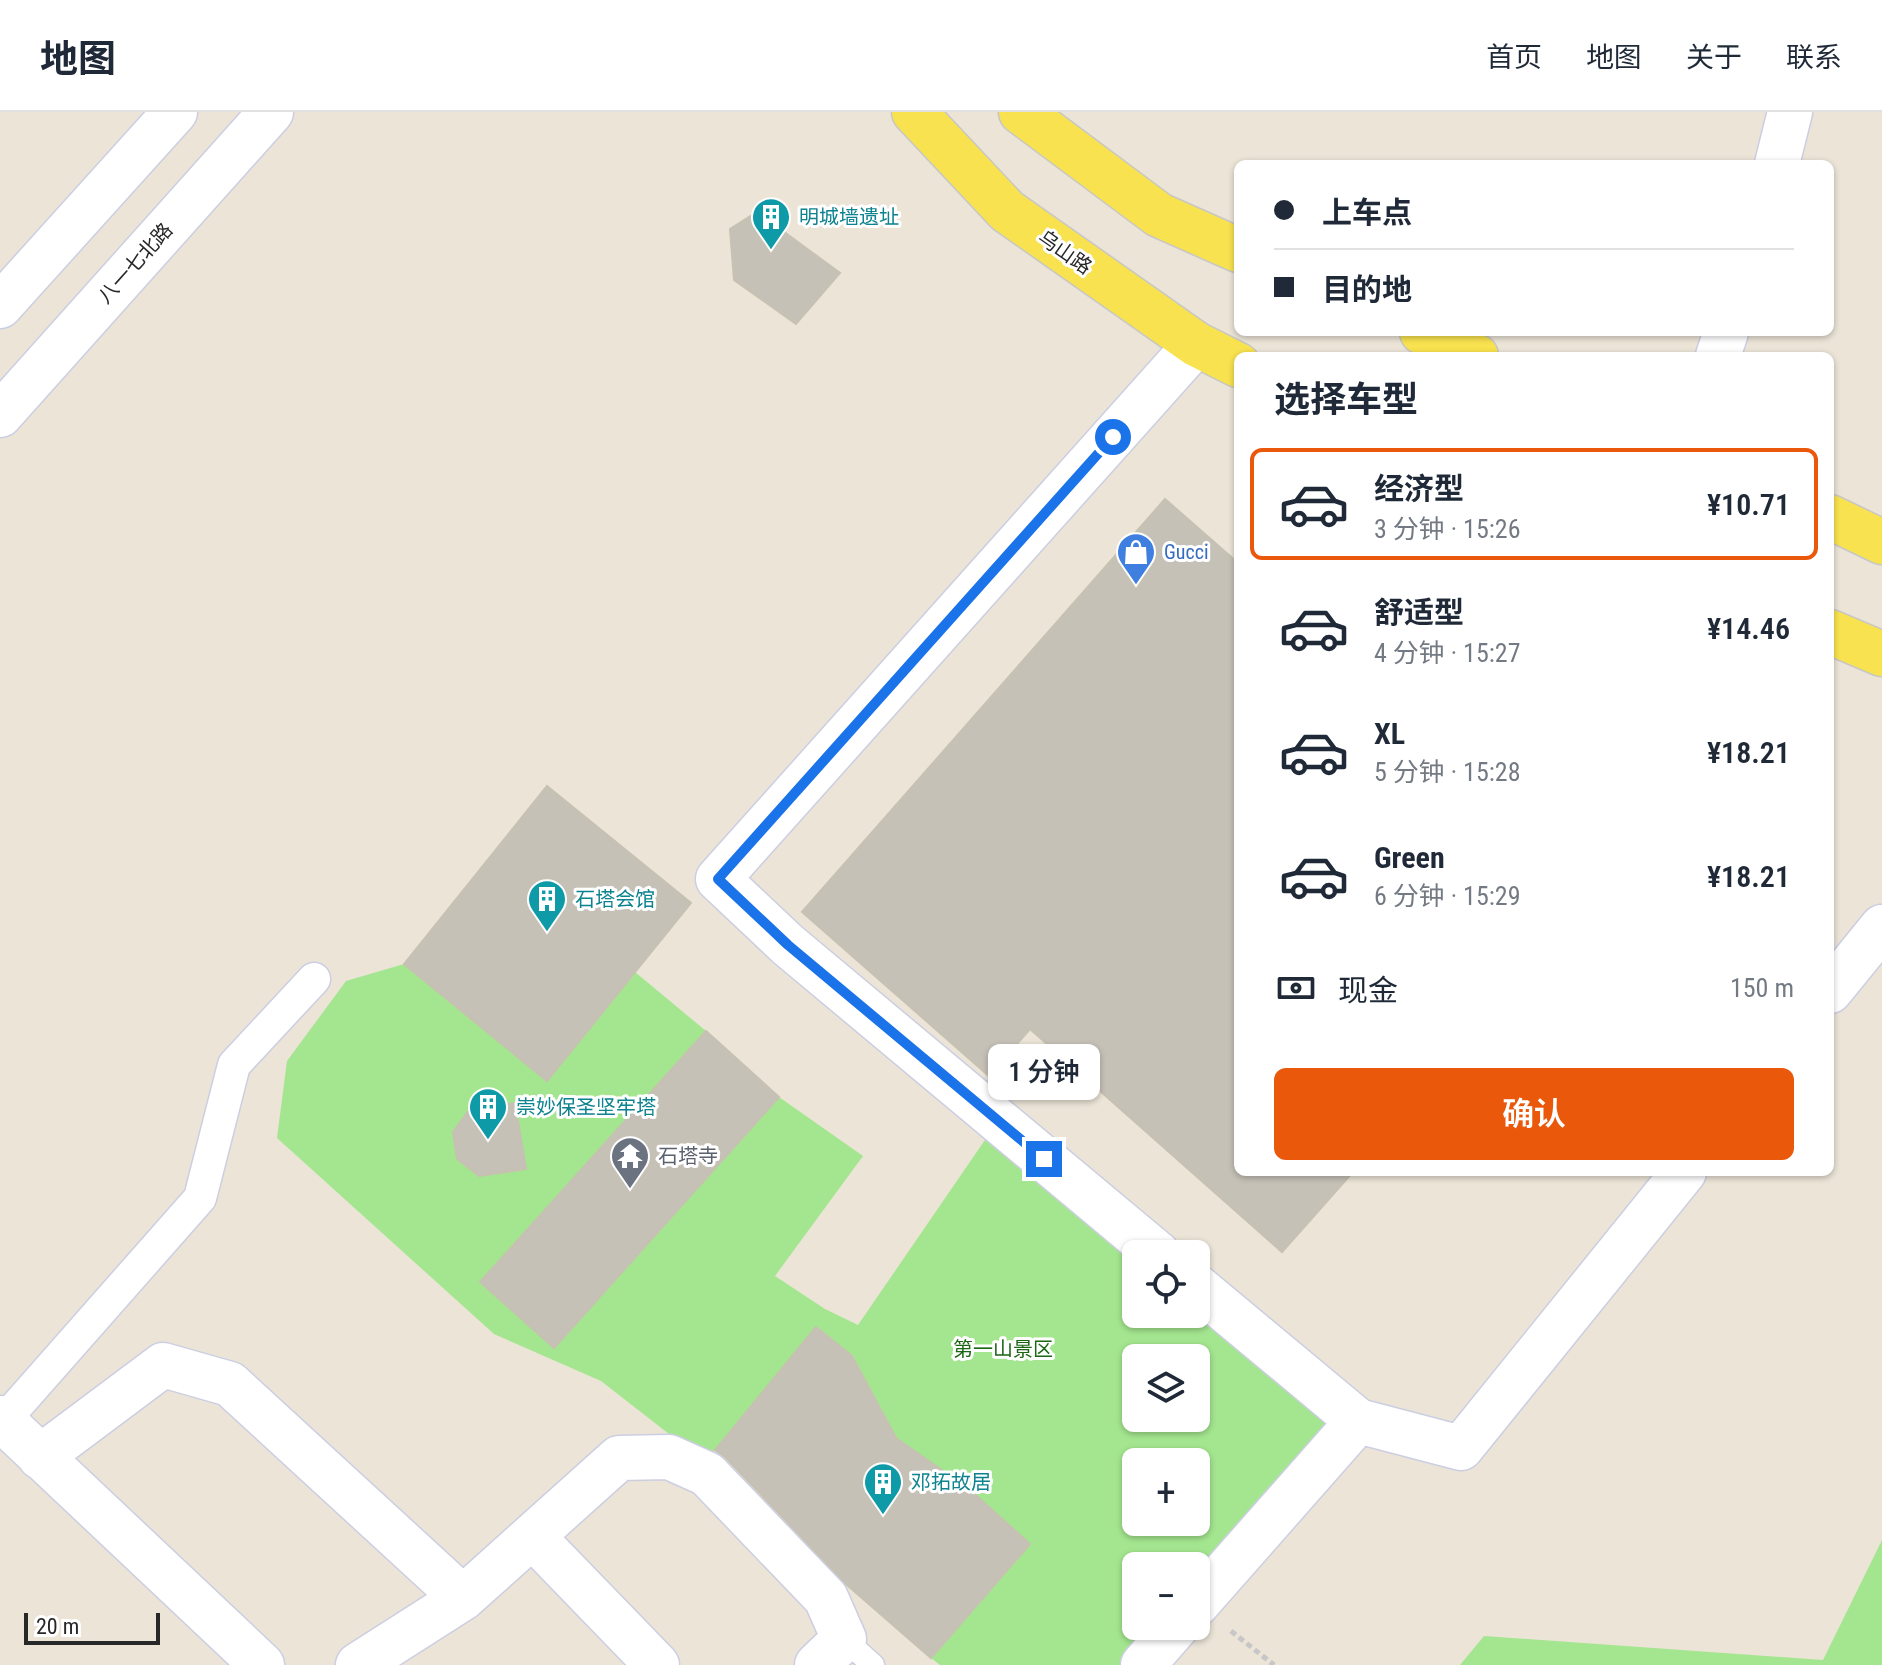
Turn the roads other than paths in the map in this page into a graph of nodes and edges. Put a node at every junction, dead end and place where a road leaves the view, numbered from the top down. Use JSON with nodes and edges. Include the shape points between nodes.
{"nodes":[{"id":1,"x":175,"y":112,"type":"edge"},
{"id":2,"x":271,"y":112,"type":"edge"},
{"id":3,"x":914,"y":112,"type":"edge"},
{"id":4,"x":1021,"y":112,"type":"edge"},
{"id":5,"x":1790,"y":112,"type":"edge"},
{"id":6,"x":1778,"y":160,"type":"edge"},
{"id":7,"x":1234,"y":248,"type":"edge"},
{"id":8,"x":0,"y":306,"type":"edge"},
{"id":9,"x":1431,"y":336,"type":"edge"},
{"id":10,"x":1196,"y":344,"type":"junction"},
{"id":11,"x":1467,"y":352,"type":"edge"},
{"id":12,"x":1234,"y":363,"type":"edge"},
{"id":13,"x":0,"y":415,"type":"edge"},
{"id":14,"x":1834,"y":519,"type":"edge"},
{"id":15,"x":1882,"y":542,"type":"edge"},
{"id":16,"x":1834,"y":634,"type":"edge"},
{"id":17,"x":1882,"y":654,"type":"edge"},
{"id":18,"x":1882,"y":927,"type":"edge"},
{"id":19,"x":314,"y":979,"type":"dead end"},
{"id":20,"x":1834,"y":986,"type":"edge"},
{"id":21,"x":1681,"y":1176,"type":"edge"},
{"id":22,"x":1141,"y":1240,"type":"edge"},
{"id":23,"x":1210,"y":1298,"type":"edge"},
{"id":24,"x":1,"y":1421,"type":"edge"},
{"id":25,"x":1358,"y":1421,"type":"junction"},
{"id":26,"x":40,"y":1457,"type":"junction"},
{"id":27,"x":532,"y":1536,"type":"junction"},
{"id":28,"x":1210,"y":1589,"type":"edge"},
{"id":29,"x":463,"y":1598,"type":"junction"},
{"id":30,"x":1165,"y":1640,"type":"edge"},
{"id":31,"x":845,"y":1656,"type":"edge"},
{"id":32,"x":262,"y":1665,"type":"edge"},
{"id":33,"x":358,"y":1665,"type":"edge"},
{"id":34,"x":657,"y":1665,"type":"edge"},
{"id":35,"x":1143,"y":1665,"type":"edge"}],
"edges":[{"from":1,"to":8,"type":"street"},
{"from":2,"to":13,"type":"street","name":"八一七北路"},
{"from":3,"to":10,"type":"main road","name":"乌山路","via":[[1007,211]]},
{"from":4,"to":7,"type":"main road","via":[[1159,215]]},
{"from":5,"to":6,"type":"street"},
{"from":9,"to":11,"type":"main road"},
{"from":10,"to":12,"type":"main road","name":"乌山路"},
{"from":10,"to":22,"type":"street","via":[[718,879],[788,945]]},
{"from":14,"to":15,"type":"main road"},
{"from":16,"to":17,"type":"main road"},
{"from":18,"to":20,"type":"street"},
{"from":19,"to":24,"type":"street","via":[[234,1065],[200,1198]]},
{"from":21,"to":25,"type":"street","via":[[1461,1448]]},
{"from":23,"to":25,"type":"street"},
{"from":24,"to":26,"type":"street"},
{"from":25,"to":28,"type":"street"},
{"from":26,"to":29,"type":"street","via":[[163,1365],[230,1384]]},
{"from":26,"to":32,"type":"street"},
{"from":27,"to":29,"type":"street"},
{"from":27,"to":31,"type":"street","via":[[619,1458],[669,1457],[707,1474],[826,1598]]},
{"from":27,"to":34,"type":"street"},
{"from":29,"to":33,"type":"street"},
{"from":30,"to":35,"type":"street"}]}
